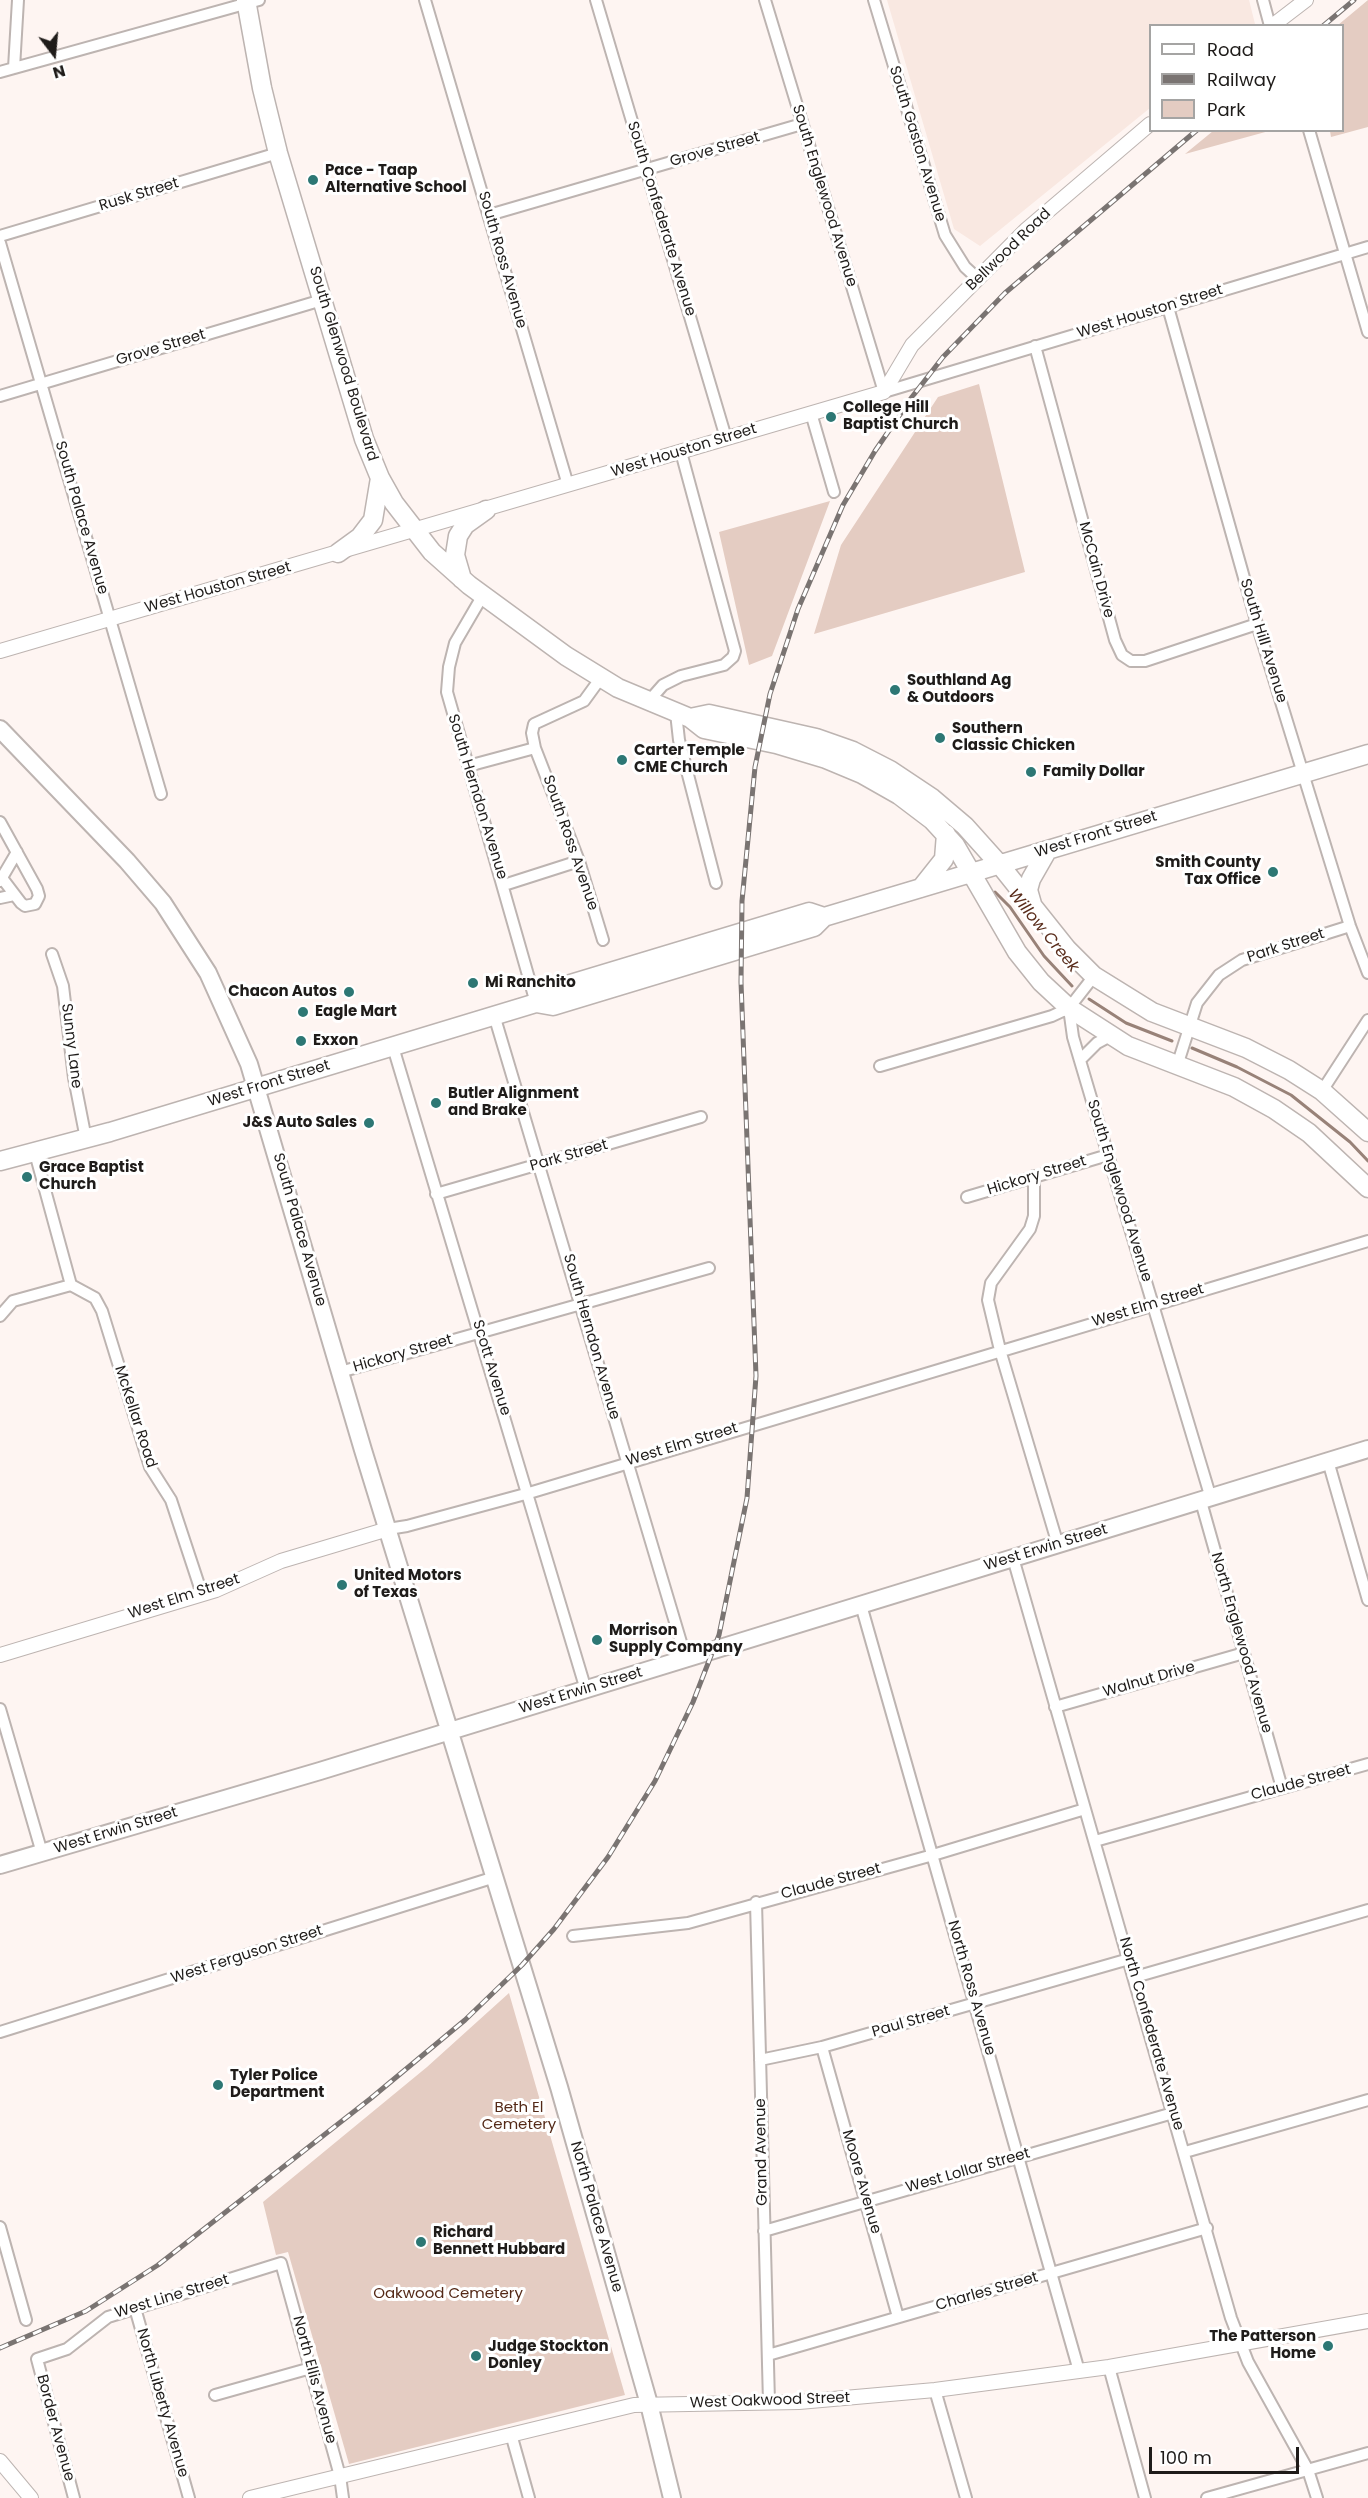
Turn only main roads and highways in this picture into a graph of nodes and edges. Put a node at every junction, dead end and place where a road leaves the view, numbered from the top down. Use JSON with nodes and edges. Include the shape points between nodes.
{"nodes":[{"id":1,"x":251,"y":1,"type":"edge"},
{"id":2,"x":380,"y":478,"type":"junction"},
{"id":3,"x":486,"y":510,"type":"road end"},
{"id":4,"x":338,"y":554,"type":"road end"},
{"id":5,"x":462,"y":579,"type":"junction"},
{"id":6,"x":683,"y":716,"type":"junction"},
{"id":7,"x":0,"y":729,"type":"edge"},
{"id":8,"x":1368,"y":754,"type":"edge"},
{"id":9,"x":946,"y":834,"type":"junction"},
{"id":10,"x":1047,"y":851,"type":"junction"},
{"id":11,"x":1000,"y":865,"type":"junction"},
{"id":12,"x":972,"y":873,"type":"junction"},
{"id":13,"x":921,"y":888,"type":"junction"},
{"id":14,"x":1033,"y":906,"type":"junction"},
{"id":15,"x":258,"y":1088,"type":"junction"},
{"id":16,"x":1368,"y":1132,"type":"edge"},
{"id":17,"x":0,"y":1161,"type":"edge"},
{"id":18,"x":1368,"y":1188,"type":"edge"},
{"id":19,"x":1368,"y":1449,"type":"edge"},
{"id":20,"x":450,"y":1731,"type":"junction"},
{"id":21,"x":0,"y":1865,"type":"edge"},
{"id":22,"x":672,"y":2498,"type":"edge"}],
"edges":[{"from":1,"to":2,"type":"main road","name":"South Glenwood Boulevard","via":[[262,88],[278,153],[364,439]]},
{"from":2,"to":4,"type":"main road","via":[[373,520],[360,537]]},
{"from":2,"to":5,"type":"main road","name":"South Glenwood Boulevard","via":[[414,531]]},
{"from":3,"to":5,"type":"main road","via":[[465,525],[458,536],[455,555]]},
{"from":5,"to":6,"type":"main road","name":"South Glenwood Boulevard","via":[[600,679]]},
{"from":6,"to":9,"type":"main road","name":"South Glenwood Boulevard","via":[[704,729],[809,753],[862,774],[915,806]]},
{"from":6,"to":11,"type":"main road","name":"South Glenwood Boulevard","via":[[709,714],[795,733],[871,760],[932,798],[965,826]]},
{"from":7,"to":15,"type":"main road","name":"South Palace Avenue","via":[[127,861],[175,920],[217,991]]},
{"from":8,"to":10,"type":"main road","name":"West Front Street"},
{"from":9,"to":12,"type":"main road","name":"South Glenwood Boulevard"},
{"from":9,"to":13,"type":"main road","via":[[944,859]]},
{"from":10,"to":11,"type":"main road","name":"West Front Street"},
{"from":10,"to":14,"type":"main road","via":[[1029,884]]},
{"from":11,"to":12,"type":"main road","name":"West Front Street"},
{"from":11,"to":14,"type":"main road","name":"South Glenwood Boulevard"},
{"from":12,"to":13,"type":"main road","name":"West Front Street"},
{"from":12,"to":18,"type":"main road","name":"South Glenwood Boulevard","via":[[1017,952],[1069,1008],[1110,1036],[1234,1087],[1274,1109],[1309,1133]]},
{"from":13,"to":15,"type":"main road","name":"West Front Street","via":[[824,917],[809,912],[788,918],[547,991],[536,1003]]},
{"from":14,"to":16,"type":"main road","name":"South Glenwood Boulevard","via":[[1066,949],[1094,976],[1137,1005],[1268,1058],[1322,1091]]},
{"from":15,"to":17,"type":"main road","name":"West Front Street"},
{"from":15,"to":20,"type":"main road","name":"South Palace Avenue"},
{"from":19,"to":20,"type":"main road","name":"West Erwin Street"},
{"from":20,"to":21,"type":"main road","name":"West Erwin Street"},
{"from":20,"to":22,"type":"main road","name":"North Palace Avenue","via":[[562,2098]]}]}
